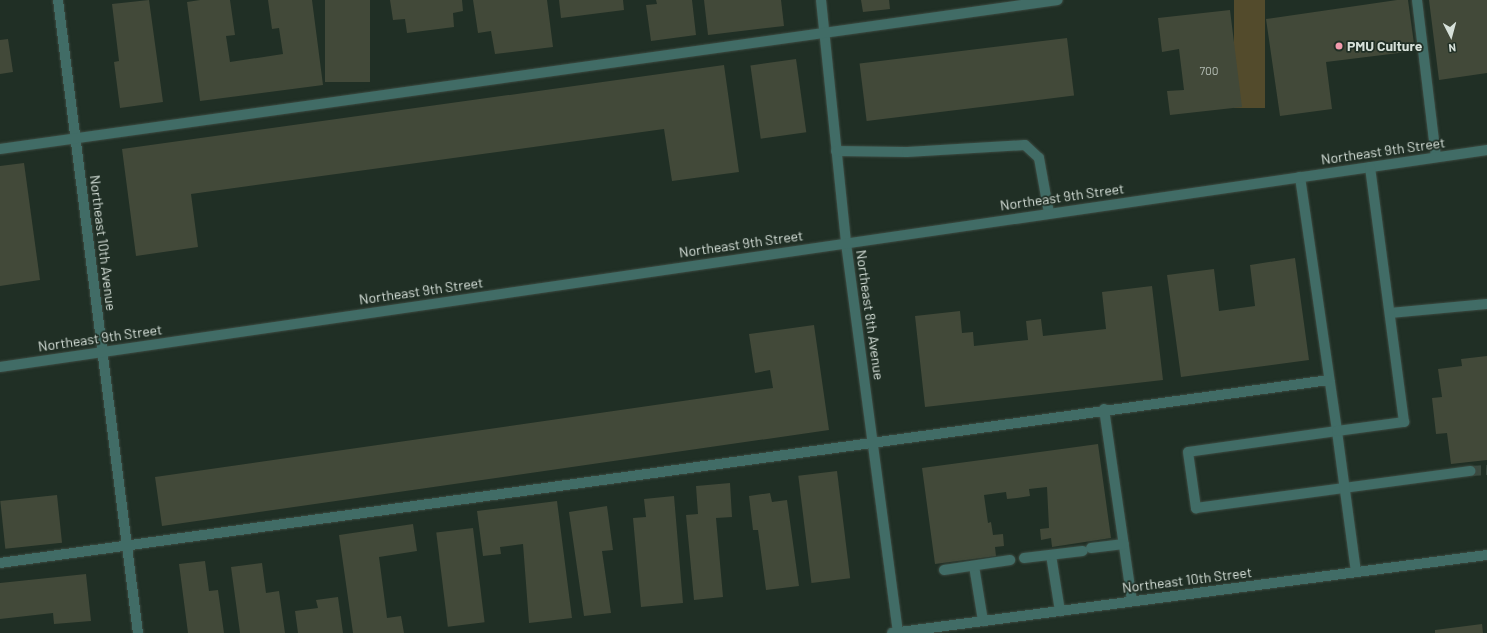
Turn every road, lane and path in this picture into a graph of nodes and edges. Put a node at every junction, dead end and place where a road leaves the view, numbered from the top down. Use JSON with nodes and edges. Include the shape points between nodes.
{"nodes":[{"id":1,"x":58,"y":0,"type":"edge"},
{"id":2,"x":821,"y":0,"type":"edge"},
{"id":3,"x":1058,"y":0,"type":"edge"},
{"id":4,"x":1417,"y":0,"type":"edge"},
{"id":5,"x":824,"y":33,"type":"junction"},
{"id":6,"x":75,"y":138,"type":"junction"},
{"id":7,"x":0,"y":149,"type":"edge"},
{"id":8,"x":1487,"y":150,"type":"edge"},
{"id":9,"x":836,"y":151,"type":"junction"},
{"id":10,"x":1436,"y":157,"type":"junction"},
{"id":11,"x":1370,"y":167,"type":"junction"},
{"id":12,"x":1300,"y":177,"type":"junction"},
{"id":13,"x":1049,"y":214,"type":"junction"},
{"id":14,"x":846,"y":243,"type":"junction"},
{"id":15,"x":1487,"y":304,"type":"edge"},
{"id":16,"x":1390,"y":313,"type":"junction"},
{"id":17,"x":102,"y":352,"type":"junction"},
{"id":18,"x":0,"y":367,"type":"edge"},
{"id":19,"x":1329,"y":380,"type":"junction"},
{"id":20,"x":1104,"y":409,"type":"junction"},
{"id":21,"x":1337,"y":431,"type":"junction"},
{"id":22,"x":872,"y":441,"type":"junction"},
{"id":23,"x":1471,"y":471,"type":"tunnel mouth"},
{"id":24,"x":1345,"y":487,"type":"junction"},
{"id":25,"x":1124,"y":544,"type":"junction"},
{"id":26,"x":127,"y":545,"type":"junction"},
{"id":27,"x":1051,"y":555,"type":"junction"},
{"id":28,"x":1487,"y":555,"type":"edge"},
{"id":29,"x":1024,"y":558,"type":"dead end"},
{"id":30,"x":1010,"y":560,"type":"dead end"},
{"id":31,"x":0,"y":563,"type":"edge"},
{"id":32,"x":974,"y":566,"type":"junction"},
{"id":33,"x":944,"y":570,"type":"dead end"},
{"id":34,"x":1356,"y":572,"type":"junction"},
{"id":35,"x":1132,"y":601,"type":"junction"},
{"id":36,"x":1060,"y":611,"type":"junction"},
{"id":37,"x":984,"y":621,"type":"junction"},
{"id":38,"x":138,"y":633,"type":"edge"},
{"id":39,"x":896,"y":633,"type":"edge"}],
"edges":[{"from":1,"to":6,"type":"street","name":"Northeast 10th Avenue"},
{"from":2,"to":5,"type":"street","name":"Northeast 8th Avenue"},
{"from":3,"to":5,"type":"street"},
{"from":4,"to":10,"type":"street"},
{"from":5,"to":6,"type":"street"},
{"from":5,"to":9,"type":"street","name":"Northeast 8th Avenue"},
{"from":6,"to":7,"type":"street"},
{"from":6,"to":17,"type":"street","name":"Northeast 10th Avenue"},
{"from":8,"to":10,"type":"street","name":"Northeast 9th Street"},
{"from":9,"to":13,"type":"street","via":[[907,152],[1025,145],[1039,158]]},
{"from":9,"to":14,"type":"street","name":"Northeast 8th Avenue"},
{"from":10,"to":11,"type":"street","name":"Northeast 9th Street"},
{"from":11,"to":12,"type":"street","name":"Northeast 9th Street"},
{"from":11,"to":16,"type":"street"},
{"from":12,"to":13,"type":"street","name":"Northeast 9th Street"},
{"from":12,"to":19,"type":"street"},
{"from":13,"to":14,"type":"street","name":"Northeast 9th Street"},
{"from":14,"to":17,"type":"street","name":"Northeast 9th Street"},
{"from":14,"to":22,"type":"street","name":"Northeast 8th Avenue"},
{"from":15,"to":16,"type":"street"},
{"from":16,"to":21,"type":"street","via":[[1404,422]]},
{"from":17,"to":18,"type":"street","name":"Northeast 9th Street"},
{"from":17,"to":26,"type":"street","name":"Northeast 10th Avenue"},
{"from":19,"to":20,"type":"street"},
{"from":19,"to":21,"type":"street"},
{"from":20,"to":22,"type":"street"},
{"from":20,"to":25,"type":"street"},
{"from":21,"to":24,"type":"street"},
{"from":21,"to":24,"type":"street","via":[[1188,452],[1196,508]]},
{"from":22,"to":26,"type":"street"},
{"from":22,"to":39,"type":"street","name":"Northeast 8th Avenue"},
{"from":23,"to":24,"type":"street"},
{"from":24,"to":34,"type":"street"},
{"from":25,"to":27,"type":"street"},
{"from":25,"to":35,"type":"street"},
{"from":26,"to":31,"type":"street"},
{"from":26,"to":38,"type":"street","name":"Northeast 10th Avenue"},
{"from":27,"to":29,"type":"street"},
{"from":27,"to":36,"type":"street"},
{"from":28,"to":34,"type":"street","name":"Northeast 10th Street"},
{"from":30,"to":32,"type":"street"},
{"from":32,"to":33,"type":"street"},
{"from":32,"to":37,"type":"street"},
{"from":34,"to":35,"type":"street","name":"Northeast 10th Street"},
{"from":35,"to":36,"type":"street","name":"Northeast 10th Street"},
{"from":36,"to":37,"type":"street","name":"Northeast 10th Street"},
{"from":37,"to":39,"type":"street","name":"Northeast 10th Street"}]}
